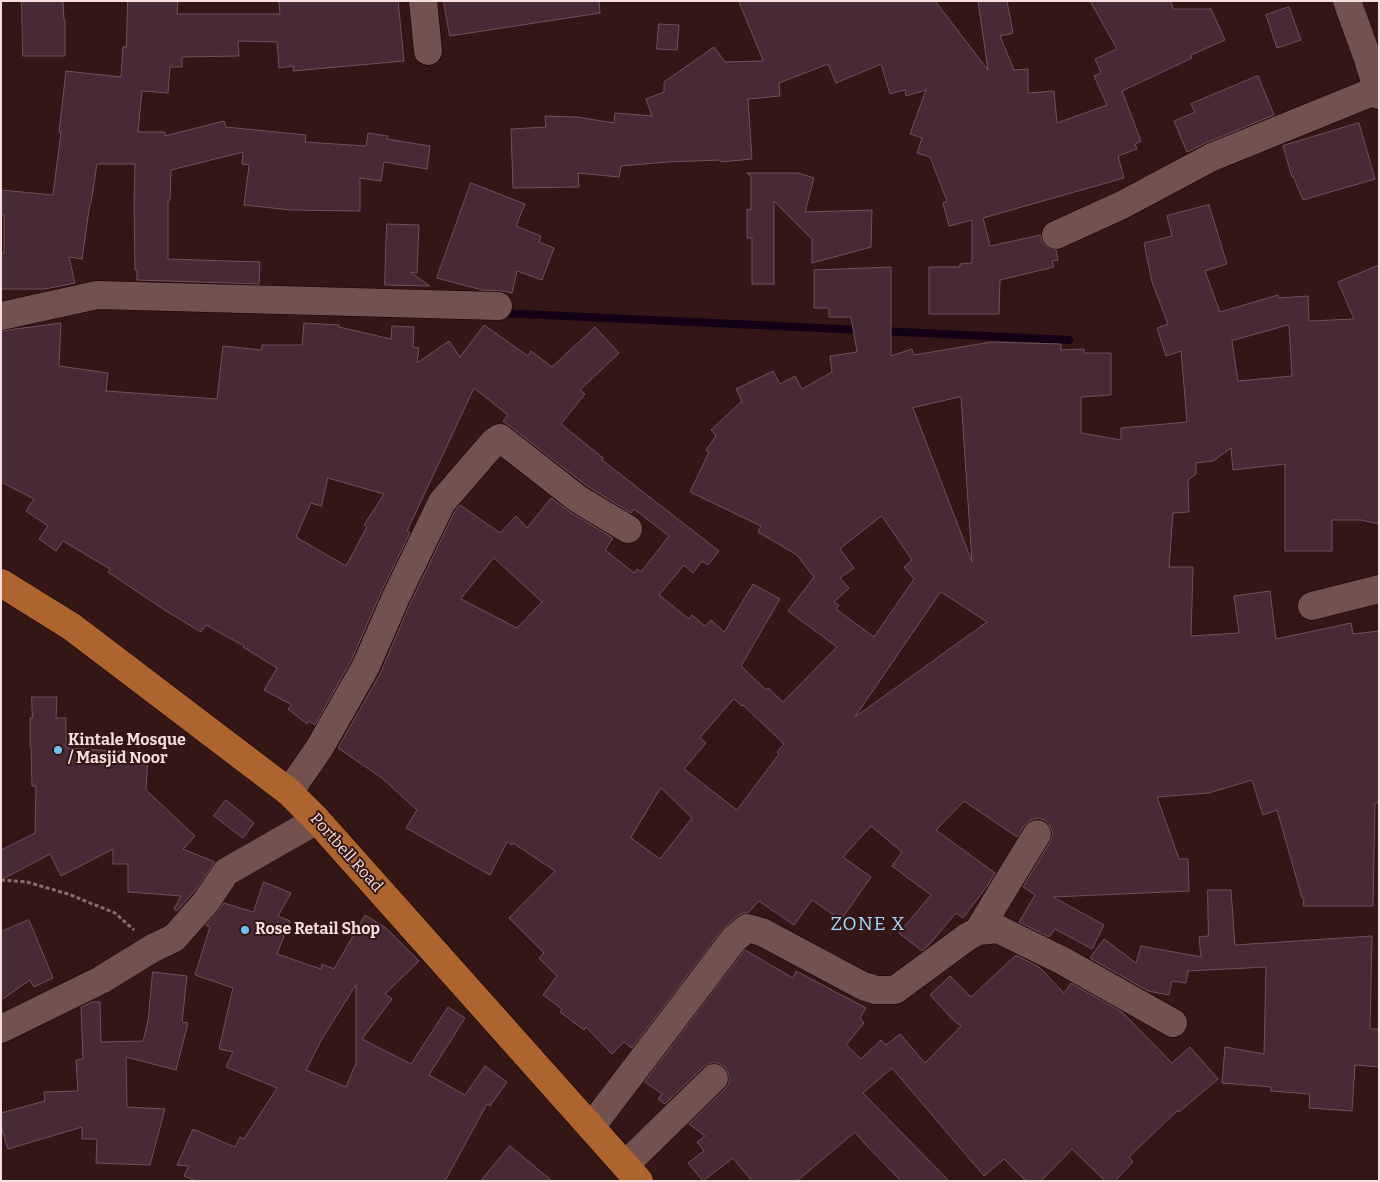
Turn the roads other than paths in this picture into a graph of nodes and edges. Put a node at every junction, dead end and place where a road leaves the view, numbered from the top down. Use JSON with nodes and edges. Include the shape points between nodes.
{"nodes":[{"id":1,"x":423,"y":1,"type":"edge"},
{"id":2,"x":1347,"y":1,"type":"edge"},
{"id":3,"x":428,"y":51,"type":"dead end"},
{"id":4,"x":1376,"y":81,"type":"edge"},
{"id":5,"x":1056,"y":234,"type":"dead end"},
{"id":6,"x":498,"y":306,"type":"dead end"},
{"id":7,"x":1,"y":316,"type":"edge"},
{"id":8,"x":628,"y":529,"type":"dead end"},
{"id":9,"x":1,"y":583,"type":"edge"},
{"id":10,"x":1379,"y":589,"type":"edge"},
{"id":11,"x":1312,"y":606,"type":"dead end"},
{"id":12,"x":289,"y":792,"type":"junction"},
{"id":13,"x":317,"y":820,"type":"junction"},
{"id":14,"x":1037,"y":834,"type":"dead end"},
{"id":15,"x":978,"y":931,"type":"junction"},
{"id":16,"x":1173,"y":1023,"type":"dead end"},
{"id":17,"x":1,"y":1029,"type":"edge"},
{"id":18,"x":714,"y":1078,"type":"dead end"},
{"id":19,"x":591,"y":1127,"type":"junction"},
{"id":20,"x":632,"y":1173,"type":"edge"}],
"edges":[{"from":1,"to":3,"type":"street"},
{"from":2,"to":4,"type":"street"},
{"from":4,"to":5,"type":"street"},
{"from":6,"to":7,"type":"street","via":[[97,295]]},
{"from":8,"to":12,"type":"street","via":[[578,499],[500,438],[494,442],[442,502],[366,666],[320,747]]},
{"from":9,"to":12,"type":"main road","name":"Portbell Road","via":[[72,626]]},
{"from":10,"to":11,"type":"street"},
{"from":12,"to":13,"type":"main road","name":"Portbell Road"},
{"from":13,"to":17,"type":"street","via":[[226,872],[206,902],[174,938],[101,980]]},
{"from":13,"to":19,"type":"main road","name":"Portbell Road"},
{"from":14,"to":15,"type":"street"},
{"from":15,"to":16,"type":"street","via":[[998,929],[1063,961]]},
{"from":15,"to":19,"type":"street","via":[[895,990],[876,990],[762,932],[747,928],[734,939]]},
{"from":18,"to":20,"type":"street"},
{"from":19,"to":20,"type":"main road","name":"Portbell Road"}]}
